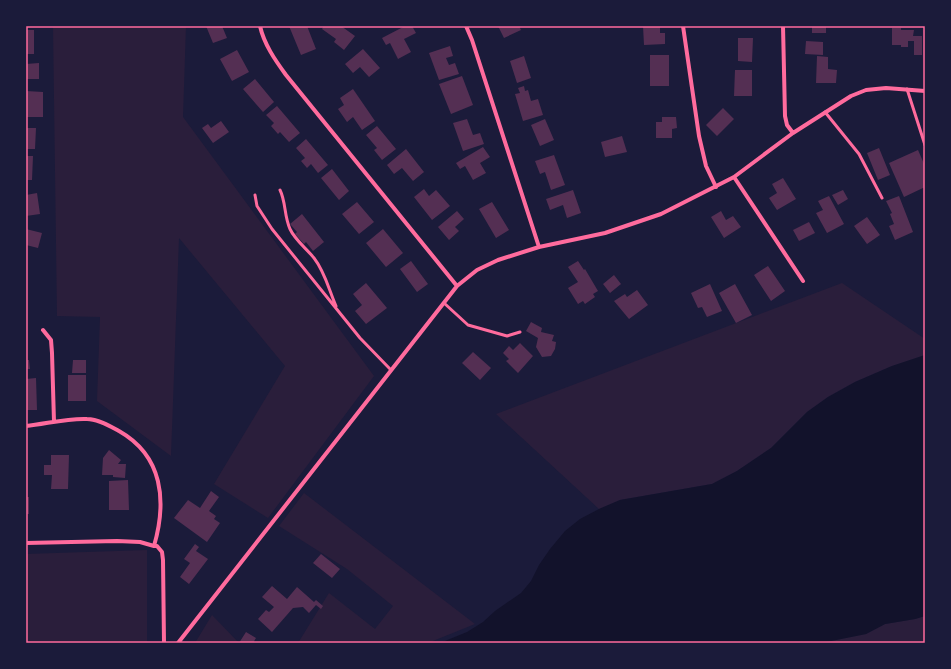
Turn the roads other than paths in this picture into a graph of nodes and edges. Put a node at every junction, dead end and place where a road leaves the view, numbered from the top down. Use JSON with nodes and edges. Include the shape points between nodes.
{"nodes":[{"id":1,"x":260,"y":26,"type":"edge"},
{"id":2,"x":466,"y":26,"type":"edge"},
{"id":3,"x":683,"y":26,"type":"edge"},
{"id":4,"x":783,"y":26,"type":"edge"},
{"id":5,"x":907,"y":89,"type":"junction"},
{"id":6,"x":925,"y":91,"type":"edge"},
{"id":7,"x":825,"y":112,"type":"junction"},
{"id":8,"x":793,"y":134,"type":"junction"},
{"id":9,"x":925,"y":144,"type":"edge"},
{"id":10,"x":734,"y":177,"type":"junction"},
{"id":11,"x":716,"y":187,"type":"junction"},
{"id":12,"x":280,"y":190,"type":"dead end"},
{"id":13,"x":254,"y":195,"type":"dead end"},
{"id":14,"x":882,"y":198,"type":"dead end"},
{"id":15,"x":539,"y":247,"type":"junction"},
{"id":16,"x":803,"y":281,"type":"dead end"},
{"id":17,"x":457,"y":286,"type":"junction"},
{"id":18,"x":444,"y":303,"type":"junction"},
{"id":19,"x":337,"y":309,"type":"junction"},
{"id":20,"x":43,"y":330,"type":"dead end"},
{"id":21,"x":520,"y":332,"type":"dead end"},
{"id":22,"x":391,"y":370,"type":"junction"},
{"id":23,"x":54,"y":422,"type":"junction"},
{"id":24,"x":26,"y":426,"type":"edge"},
{"id":25,"x":26,"y":543,"type":"edge"},
{"id":26,"x":154,"y":546,"type":"junction"},
{"id":27,"x":164,"y":643,"type":"edge"},
{"id":28,"x":178,"y":643,"type":"edge"}],
"edges":[{"from":1,"to":17,"type":"street","via":[[271,54],[286,75]]},
{"from":2,"to":15,"type":"street"},
{"from":3,"to":11,"type":"street","via":[[699,136],[706,166]]},
{"from":4,"to":8,"type":"street","via":[[785,116]]},
{"from":5,"to":6,"type":"street"},
{"from":5,"to":7,"type":"street","via":[[866,90]]},
{"from":5,"to":9,"type":"lane"},
{"from":7,"to":8,"type":"street"},
{"from":7,"to":14,"type":"lane","via":[[859,154]]},
{"from":8,"to":10,"type":"street"},
{"from":10,"to":11,"type":"street"},
{"from":10,"to":16,"type":"street"},
{"from":11,"to":15,"type":"street","via":[[661,214],[631,225]]},
{"from":12,"to":19,"type":"lane","via":[[290,230],[322,270]]},
{"from":13,"to":19,"type":"lane","via":[[257,206],[272,229]]},
{"from":15,"to":17,"type":"street","via":[[486,266]]},
{"from":17,"to":18,"type":"street"},
{"from":18,"to":21,"type":"lane","via":[[468,325],[507,336]]},
{"from":18,"to":22,"type":"street"},
{"from":19,"to":22,"type":"lane","via":[[360,338]]},
{"from":20,"to":23,"type":"street","via":[[50,340],[52,353]]},
{"from":22,"to":28,"type":"street"},
{"from":23,"to":24,"type":"street"},
{"from":23,"to":26,"type":"street","via":[[88,418],[100,422],[134,441],[149,457],[155,470],[160,495],[160,524]]},
{"from":25,"to":26,"type":"street","via":[[122,541]]},
{"from":26,"to":27,"type":"street","via":[[160,549],[163,560]]}]}
